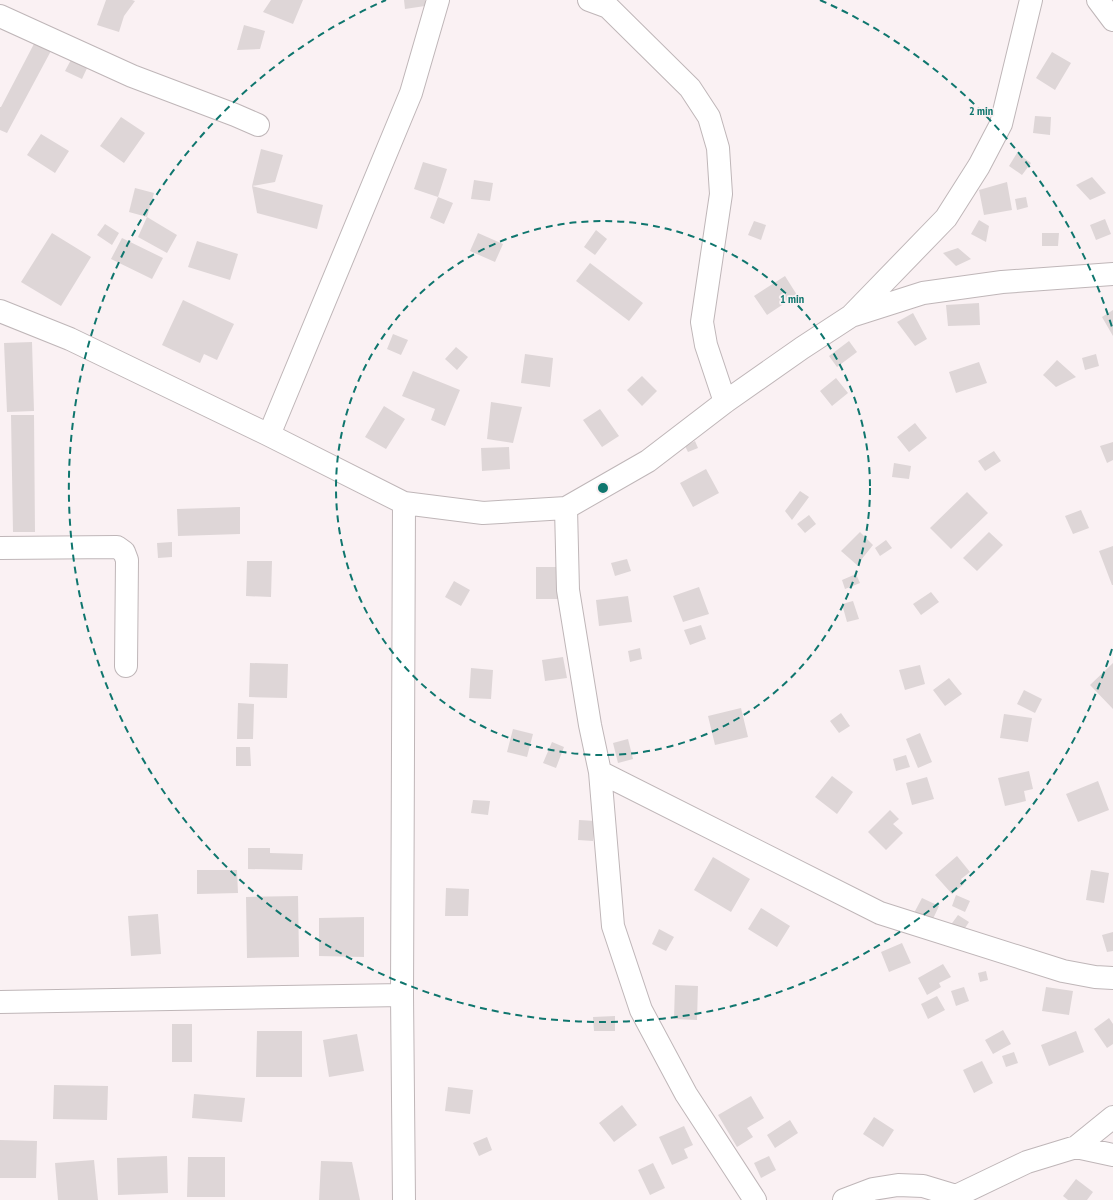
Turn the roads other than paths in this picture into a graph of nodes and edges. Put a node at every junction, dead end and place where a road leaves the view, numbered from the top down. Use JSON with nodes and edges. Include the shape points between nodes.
{"nodes":[{"id":1,"x":438,"y":0,"type":"edge"},
{"id":2,"x":1032,"y":0,"type":"edge"},
{"id":3,"x":1098,"y":0,"type":"edge"},
{"id":4,"x":602,"y":2,"type":"edge"},
{"id":5,"x":0,"y":16,"type":"edge"},
{"id":6,"x":1113,"y":20,"type":"edge"},
{"id":7,"x":258,"y":125,"type":"dead end"},
{"id":8,"x":1113,"y":274,"type":"edge"},
{"id":9,"x":0,"y":311,"type":"edge"},
{"id":10,"x":851,"y":316,"type":"junction"},
{"id":11,"x":725,"y":402,"type":"junction"},
{"id":12,"x":269,"y":435,"type":"junction"},
{"id":13,"x":404,"y":504,"type":"junction"},
{"id":14,"x":566,"y":508,"type":"junction"},
{"id":15,"x":0,"y":548,"type":"edge"},
{"id":16,"x":126,"y":666,"type":"dead end"},
{"id":17,"x":600,"y":772,"type":"junction"},
{"id":18,"x":1113,"y":978,"type":"edge"},
{"id":19,"x":402,"y":994,"type":"junction"},
{"id":20,"x":0,"y":1002,"type":"edge"},
{"id":21,"x":1113,"y":1117,"type":"edge"},
{"id":22,"x":1076,"y":1147,"type":"junction"},
{"id":23,"x":1113,"y":1155,"type":"edge"},
{"id":24,"x":955,"y":1198,"type":"edge"},
{"id":25,"x":404,"y":1200,"type":"edge"},
{"id":26,"x":755,"y":1200,"type":"edge"},
{"id":27,"x":844,"y":1200,"type":"edge"}],
"edges":[{"from":1,"to":12,"type":"street","via":[[410,93]]},
{"from":2,"to":10,"type":"street","via":[[1001,124],[979,166],[946,218]]},
{"from":3,"to":6,"type":"street"},
{"from":4,"to":11,"type":"street","via":[[690,88],[709,117],[718,148],[721,194],[702,322],[706,345]]},
{"from":5,"to":7,"type":"street","via":[[132,76]]},
{"from":8,"to":10,"type":"street","via":[[1002,282],[923,293]]},
{"from":9,"to":12,"type":"street","via":[[70,339]]},
{"from":10,"to":11,"type":"street"},
{"from":11,"to":14,"type":"street","via":[[648,461]]},
{"from":12,"to":13,"type":"street"},
{"from":13,"to":14,"type":"street","via":[[483,513]]},
{"from":13,"to":19,"type":"street"},
{"from":14,"to":17,"type":"street","via":[[568,590]]},
{"from":15,"to":16,"type":"street","via":[[117,547],[124,552],[127,560]]},
{"from":17,"to":18,"type":"street","via":[[880,913],[1063,971]]},
{"from":17,"to":26,"type":"street","via":[[614,926],[641,1010],[686,1094]]},
{"from":19,"to":20,"type":"street"},
{"from":19,"to":25,"type":"street"},
{"from":21,"to":22,"type":"street"},
{"from":22,"to":23,"type":"street"},
{"from":22,"to":24,"type":"street","via":[[1027,1162]]},
{"from":24,"to":27,"type":"street","via":[[924,1186],[898,1185],[873,1189]]}]}
